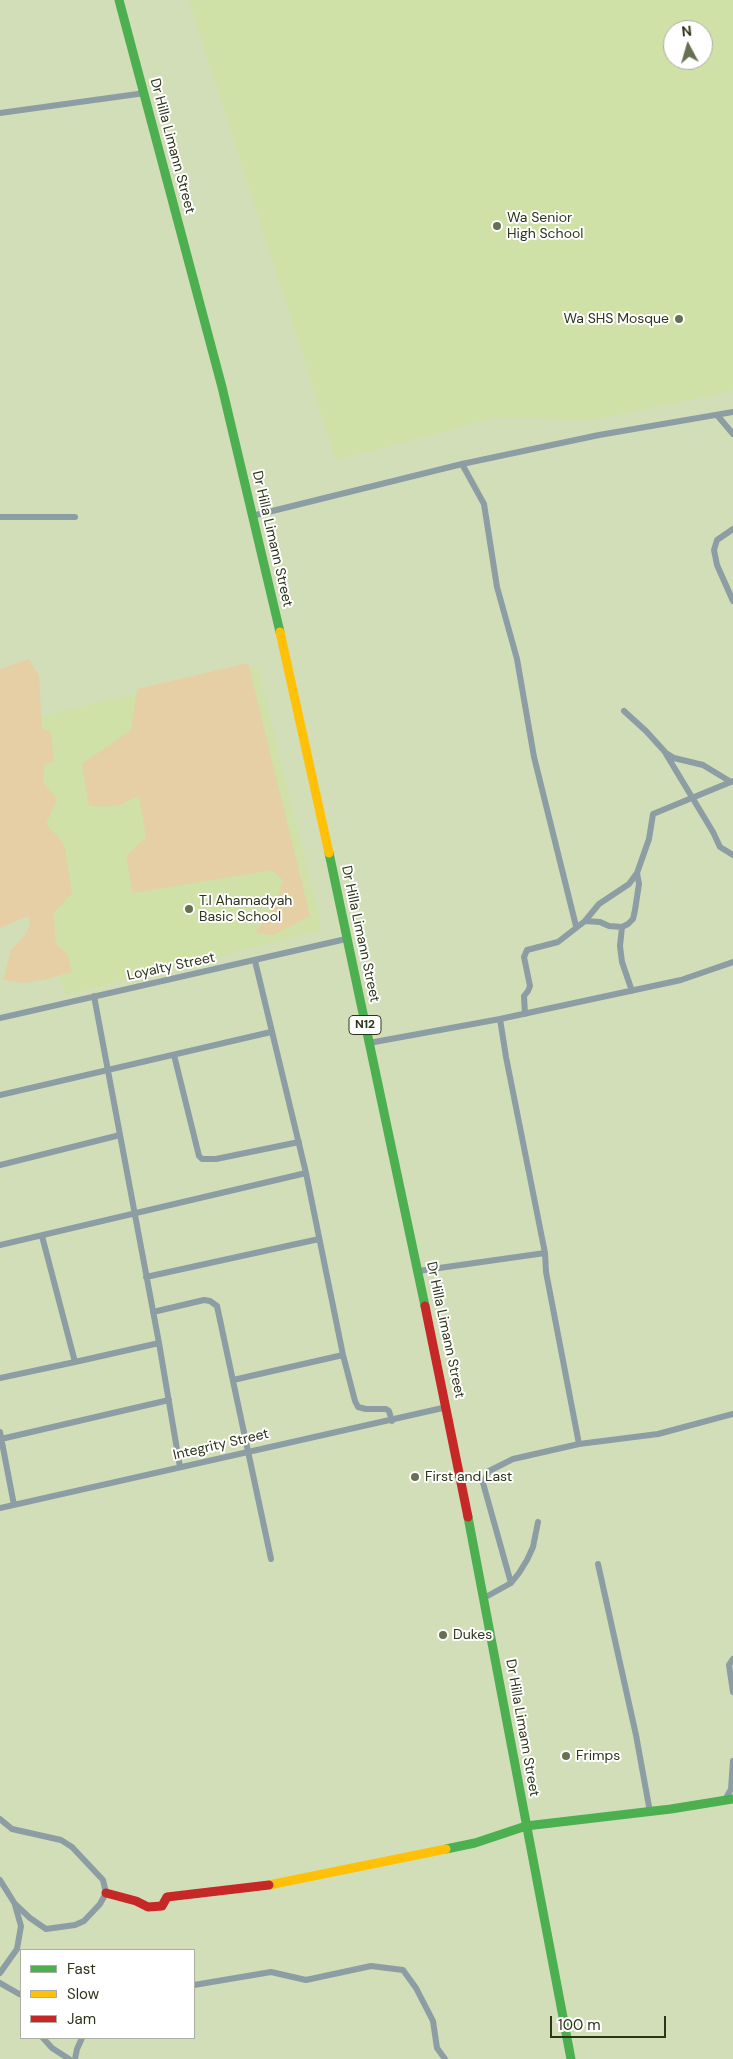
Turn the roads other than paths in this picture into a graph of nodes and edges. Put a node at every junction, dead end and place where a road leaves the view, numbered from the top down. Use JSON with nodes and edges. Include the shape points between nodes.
{"nodes":[{"id":1,"x":119,"y":0,"type":"edge"},
{"id":2,"x":145,"y":93,"type":"junction"},
{"id":3,"x":0,"y":113,"type":"edge"},
{"id":4,"x":733,"y":412,"type":"edge"},
{"id":5,"x":717,"y":415,"type":"junction"},
{"id":6,"x":733,"y":434,"type":"edge"},
{"id":7,"x":462,"y":464,"type":"junction"},
{"id":8,"x":252,"y":516,"type":"junction"},
{"id":9,"x":0,"y":517,"type":"edge"},
{"id":10,"x":75,"y":517,"type":"dead end"},
{"id":11,"x":733,"y":529,"type":"edge"},
{"id":12,"x":733,"y":602,"type":"edge"},
{"id":13,"x":624,"y":711,"type":"dead end"},
{"id":14,"x":666,"y":753,"type":"junction"},
{"id":15,"x":732,"y":782,"type":"edge"},
{"id":16,"x":692,"y":798,"type":"junction"},
{"id":17,"x":733,"y":855,"type":"edge"},
{"id":18,"x":637,"y":874,"type":"junction"},
{"id":19,"x":584,"y":922,"type":"junction"},
{"id":20,"x":576,"y":926,"type":"junction"},
{"id":21,"x":622,"y":927,"type":"junction"},
{"id":22,"x":346,"y":939,"type":"junction"},
{"id":23,"x":256,"y":961,"type":"junction"},
{"id":24,"x":733,"y":962,"type":"edge"},
{"id":25,"x":632,"y":991,"type":"junction"},
{"id":26,"x":94,"y":996,"type":"junction"},
{"id":27,"x":524,"y":1014,"type":"junction"},
{"id":28,"x":0,"y":1018,"type":"edge"},
{"id":29,"x":500,"y":1019,"type":"junction"},
{"id":30,"x":271,"y":1032,"type":"junction"},
{"id":31,"x":370,"y":1043,"type":"junction"},
{"id":32,"x":174,"y":1055,"type":"junction"},
{"id":33,"x":108,"y":1070,"type":"junction"},
{"id":34,"x":0,"y":1095,"type":"edge"},
{"id":35,"x":120,"y":1135,"type":"junction"},
{"id":36,"x":298,"y":1142,"type":"junction"},
{"id":37,"x":0,"y":1165,"type":"edge"},
{"id":38,"x":306,"y":1173,"type":"junction"},
{"id":39,"x":135,"y":1212,"type":"junction"},
{"id":40,"x":42,"y":1236,"type":"junction"},
{"id":41,"x":319,"y":1239,"type":"junction"},
{"id":42,"x":0,"y":1245,"type":"edge"},
{"id":43,"x":545,"y":1253,"type":"junction"},
{"id":44,"x":418,"y":1271,"type":"junction"},
{"id":45,"x":146,"y":1277,"type":"junction"},
{"id":46,"x":153,"y":1312,"type":"junction"},
{"id":47,"x":159,"y":1343,"type":"junction"},
{"id":48,"x":342,"y":1355,"type":"junction"},
{"id":49,"x":75,"y":1362,"type":"junction"},
{"id":50,"x":0,"y":1378,"type":"edge"},
{"id":51,"x":233,"y":1380,"type":"junction"},
{"id":52,"x":168,"y":1400,"type":"junction"},
{"id":53,"x":447,"y":1407,"type":"junction"},
{"id":54,"x":733,"y":1414,"type":"edge"},
{"id":55,"x":392,"y":1421,"type":"junction"},
{"id":56,"x":0,"y":1432,"type":"edge"},
{"id":57,"x":2,"y":1439,"type":"junction"},
{"id":58,"x":579,"y":1444,"type":"junction"},
{"id":59,"x":248,"y":1451,"type":"junction"},
{"id":60,"x":180,"y":1467,"type":"junction"},
{"id":61,"x":14,"y":1505,"type":"junction"},
{"id":62,"x":0,"y":1508,"type":"edge"},
{"id":63,"x":538,"y":1522,"type":"dead end"},
{"id":64,"x":271,"y":1559,"type":"dead end"},
{"id":65,"x":598,"y":1564,"type":"dead end"},
{"id":66,"x":511,"y":1583,"type":"junction"},
{"id":67,"x":484,"y":1598,"type":"junction"},
{"id":68,"x":733,"y":1659,"type":"edge"},
{"id":69,"x":733,"y":1692,"type":"edge"},
{"id":70,"x":733,"y":1760,"type":"edge"},
{"id":71,"x":729,"y":1800,"type":"edge"},
{"id":72,"x":650,"y":1812,"type":"junction"},
{"id":73,"x":0,"y":1819,"type":"edge"},
{"id":74,"x":526,"y":1826,"type":"junction"},
{"id":75,"x":0,"y":1880,"type":"edge"},
{"id":76,"x":106,"y":1893,"type":"junction"},
{"id":77,"x":15,"y":1904,"type":"junction"},
{"id":78,"x":0,"y":1973,"type":"edge"},
{"id":79,"x":0,"y":1983,"type":"edge"},
{"id":80,"x":195,"y":1985,"type":"edge"},
{"id":81,"x":20,"y":1995,"type":"edge"},
{"id":82,"x":44,"y":2039,"type":"edge"},
{"id":83,"x":82,"y":2039,"type":"edge"},
{"id":84,"x":69,"y":2059,"type":"edge"},
{"id":85,"x":75,"y":2059,"type":"edge"},
{"id":86,"x":445,"y":2059,"type":"edge"},
{"id":87,"x":571,"y":2059,"type":"edge"}],
"edges":[{"from":1,"to":2,"type":"main road","name":"Dr Hilla Limann Street","number":"N12"},
{"from":2,"to":3,"type":"street"},
{"from":2,"to":8,"type":"main road","name":"Dr Hilla Limann Street","number":"N12","via":[[222,387]]},
{"from":4,"to":5,"type":"street"},
{"from":5,"to":6,"type":"street"},
{"from":5,"to":7,"type":"street"},
{"from":7,"to":8,"type":"street"},
{"from":7,"to":20,"type":"street","via":[[484,504],[497,587],[517,659],[534,757]]},
{"from":8,"to":22,"type":"main road","name":"Dr Hilla Limann Street","number":"N12","via":[[303,729]]},
{"from":9,"to":10,"type":"street"},
{"from":11,"to":12,"type":"street","via":[[717,540],[714,550],[716,564]]},
{"from":13,"to":14,"type":"street"},
{"from":14,"to":15,"type":"street","via":[[703,765]]},
{"from":14,"to":16,"type":"street"},
{"from":15,"to":16,"type":"street"},
{"from":16,"to":17,"type":"street","via":[[720,847]]},
{"from":16,"to":18,"type":"street","via":[[653,814],[649,839]]},
{"from":18,"to":19,"type":"street","via":[[629,884],[599,904]]},
{"from":18,"to":21,"type":"street","via":[[639,884],[633,919]]},
{"from":19,"to":20,"type":"street"},
{"from":19,"to":21,"type":"street"},
{"from":20,"to":27,"type":"street","via":[[558,942],[526,950],[524,957],[530,986],[524,996]]},
{"from":21,"to":25,"type":"street","via":[[622,962]]},
{"from":22,"to":23,"type":"street","name":"Loyalty Street"},
{"from":22,"to":31,"type":"main road","name":"Dr Hilla Limann Street","number":"N12"},
{"from":23,"to":26,"type":"street","name":"Loyalty Street"},
{"from":23,"to":30,"type":"street"},
{"from":24,"to":25,"type":"street","via":[[681,980]]},
{"from":25,"to":27,"type":"street"},
{"from":26,"to":28,"type":"street","name":"Loyalty Street"},
{"from":26,"to":33,"type":"street"},
{"from":27,"to":29,"type":"street"},
{"from":29,"to":31,"type":"street"},
{"from":29,"to":43,"type":"street"},
{"from":30,"to":32,"type":"street"},
{"from":30,"to":36,"type":"street"},
{"from":31,"to":44,"type":"main road","name":"Dr Hilla Limann Street","number":"N12"},
{"from":32,"to":33,"type":"street"},
{"from":32,"to":36,"type":"street","via":[[202,1159]]},
{"from":33,"to":34,"type":"street"},
{"from":33,"to":35,"type":"street"},
{"from":35,"to":37,"type":"street"},
{"from":35,"to":39,"type":"street"},
{"from":36,"to":38,"type":"street"},
{"from":38,"to":39,"type":"street"},
{"from":38,"to":41,"type":"street"},
{"from":39,"to":40,"type":"street"},
{"from":39,"to":45,"type":"street"},
{"from":40,"to":42,"type":"street"},
{"from":40,"to":49,"type":"street"},
{"from":41,"to":45,"type":"street"},
{"from":41,"to":48,"type":"street"},
{"from":43,"to":44,"type":"street"},
{"from":43,"to":58,"type":"street"},
{"from":44,"to":53,"type":"main road","name":"Dr Hilla Limann Street","number":"N12"},
{"from":45,"to":46,"type":"street"},
{"from":46,"to":47,"type":"street"},
{"from":46,"to":51,"type":"street","via":[[204,1300],[217,1306]]},
{"from":47,"to":49,"type":"street"},
{"from":47,"to":52,"type":"street"},
{"from":48,"to":51,"type":"street"},
{"from":48,"to":55,"type":"street","via":[[358,1407],[386,1409]]},
{"from":49,"to":50,"type":"street"},
{"from":51,"to":59,"type":"street"},
{"from":52,"to":57,"type":"street"},
{"from":52,"to":60,"type":"street"},
{"from":53,"to":55,"type":"street","name":"Integrity Street"},
{"from":53,"to":67,"type":"main road","name":"Dr Hilla Limann Street","number":"N12"},
{"from":54,"to":58,"type":"street","via":[[658,1434]]},
{"from":55,"to":59,"type":"street","name":"Integrity Street"},
{"from":56,"to":57,"type":"street"},
{"from":57,"to":61,"type":"street"},
{"from":58,"to":66,"type":"street","via":[[513,1459],[497,1465],[485,1476],[484,1483]]},
{"from":59,"to":60,"type":"street","name":"Integrity Street"},
{"from":59,"to":64,"type":"street"},
{"from":60,"to":61,"type":"street","name":"Integrity Street"},
{"from":61,"to":62,"type":"street","name":"Integrity Street"},
{"from":63,"to":66,"type":"street","via":[[533,1547]]},
{"from":65,"to":72,"type":"street"},
{"from":66,"to":67,"type":"street"},
{"from":67,"to":74,"type":"main road","name":"Dr Hilla Limann Street","number":"N12"},
{"from":68,"to":69,"type":"street","via":[[729,1666]]},
{"from":70,"to":71,"type":"street"},
{"from":71,"to":72,"type":"main road"},
{"from":72,"to":74,"type":"main road"},
{"from":73,"to":76,"type":"street","via":[[12,1829],[61,1840],[72,1847],[103,1880]]},
{"from":74,"to":76,"type":"main road","via":[[475,1843],[283,1882],[167,1897],[162,1906],[148,1907]]},
{"from":74,"to":87,"type":"main road","name":"Dr Hilla Limann Street","number":"N12"},
{"from":75,"to":77,"type":"street"},
{"from":76,"to":77,"type":"street","via":[[84,1921],[57,1928],[46,1928]]},
{"from":77,"to":78,"type":"street","via":[[21,1926],[17,1949]]},
{"from":79,"to":81,"type":"street"},
{"from":80,"to":86,"type":"street","via":[[271,1972],[306,1980],[371,1966],[403,1970],[433,2021],[437,2048]]},
{"from":82,"to":84,"type":"street"},
{"from":83,"to":85,"type":"street"}]}
